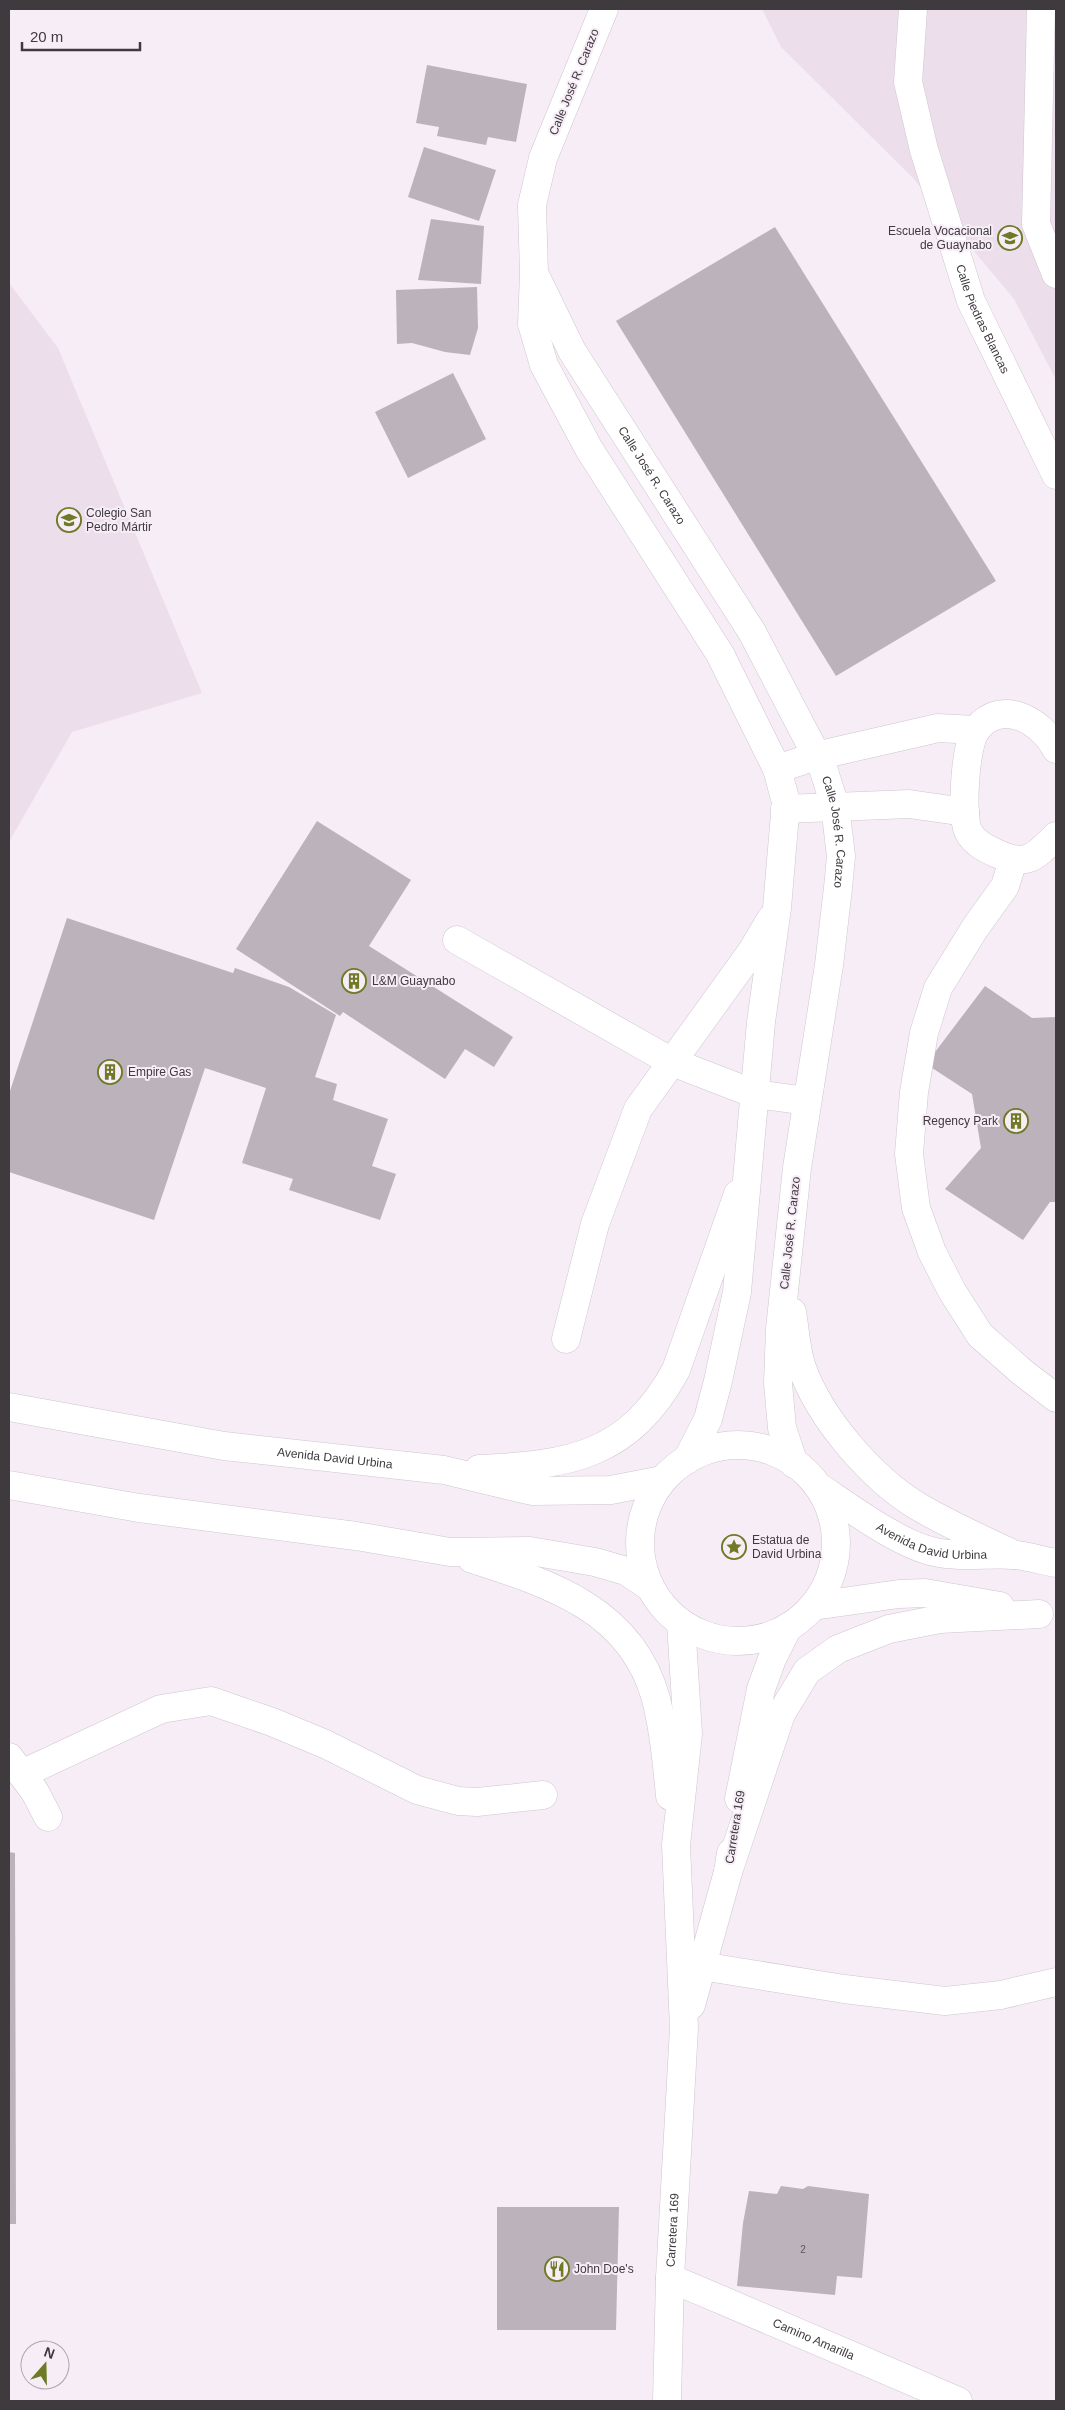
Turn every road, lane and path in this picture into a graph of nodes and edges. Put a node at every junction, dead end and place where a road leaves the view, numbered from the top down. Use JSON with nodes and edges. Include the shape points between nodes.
{"nodes":[{"id":1,"x":604,"y":9,"type":"edge"},
{"id":2,"x":913,"y":9,"type":"edge"},
{"id":3,"x":1041,"y":9,"type":"edge"},
{"id":4,"x":534,"y":274,"type":"junction"},
{"id":5,"x":1056,"y":274,"type":"edge"},
{"id":6,"x":1056,"y":475,"type":"edge"},
{"id":7,"x":976,"y":730,"type":"junction"},
{"id":8,"x":1056,"y":750,"type":"edge"},
{"id":9,"x":816,"y":756,"type":"junction"},
{"id":10,"x":777,"y":769,"type":"junction"},
{"id":11,"x":835,"y":806,"type":"junction"},
{"id":12,"x":785,"y":810,"type":"junction"},
{"id":13,"x":965,"y":812,"type":"junction"},
{"id":14,"x":1056,"y":836,"type":"edge"},
{"id":15,"x":1012,"y":860,"type":"junction"},
{"id":16,"x":777,"y":908,"type":"junction"},
{"id":17,"x":457,"y":940,"type":"dead end"},
{"id":18,"x":672,"y":1062,"type":"junction"},
{"id":19,"x":755,"y":1094,"type":"junction"},
{"id":20,"x":807,"y":1101,"type":"junction"},
{"id":21,"x":748,"y":1164,"type":"junction"},
{"id":22,"x":786,"y":1275,"type":"junction"},
{"id":23,"x":566,"y":1339,"type":"dead end"},
{"id":24,"x":1056,"y":1398,"type":"edge"},
{"id":25,"x":9,"y":1407,"type":"edge"},
{"id":26,"x":687,"y":1460,"type":"junction"},
{"id":27,"x":794,"y":1464,"type":"junction"},
{"id":28,"x":444,"y":1470,"type":"junction"},
{"id":29,"x":662,"y":1480,"type":"junction"},
{"id":30,"x":9,"y":1485,"type":"edge"},
{"id":31,"x":817,"y":1486,"type":"junction"},
{"id":32,"x":450,"y":1552,"type":"junction"},
{"id":33,"x":1015,"y":1555,"type":"junction"},
{"id":34,"x":1056,"y":1563,"type":"edge"},
{"id":35,"x":650,"y":1587,"type":"junction"},
{"id":36,"x":813,"y":1606,"type":"junction"},
{"id":37,"x":1048,"y":1616,"type":"edge"},
{"id":38,"x":681,"y":1623,"type":"junction"},
{"id":39,"x":788,"y":1627,"type":"junction"},
{"id":40,"x":16,"y":1766,"type":"edge"},
{"id":41,"x":543,"y":1795,"type":"dead end"},
{"id":42,"x":48,"y":1817,"type":"dead end"},
{"id":43,"x":676,"y":1845,"type":"junction"},
{"id":44,"x":728,"y":1872,"type":"junction"},
{"id":45,"x":702,"y":1966,"type":"junction"},
{"id":46,"x":1056,"y":1982,"type":"edge"},
{"id":47,"x":684,"y":2028,"type":"junction"},
{"id":48,"x":670,"y":2278,"type":"junction"},
{"id":49,"x":667,"y":2401,"type":"edge"},
{"id":50,"x":958,"y":2401,"type":"edge"}],
"edges":[{"from":1,"to":4,"type":"street","name":"Calle José R. Carazo","via":[[543,158],[532,205]]},
{"from":2,"to":6,"type":"street","name":"Calle Piedras Blancas","via":[[908,82],[924,150],[971,301]]},
{"from":3,"to":5,"type":"street","via":[[1036,224]]},
{"from":4,"to":9,"type":"street","name":"Calle José R. Carazo","via":[[572,352],[752,632]]},
{"from":4,"to":10,"type":"street","name":"Calle José R. Carazo","via":[[532,324],[544,366],[589,449],[720,654]]},
{"from":7,"to":8,"type":"street","via":[[988,720],[1014,714],[1027,718]]},
{"from":7,"to":9,"type":"street","via":[[938,728]]},
{"from":7,"to":13,"type":"street","via":[[968,748]]},
{"from":9,"to":10,"type":"street"},
{"from":9,"to":11,"type":"street","name":"Calle José R. Carazo"},
{"from":10,"to":12,"type":"street","name":"Calle José R. Carazo","via":[[786,802]]},
{"from":11,"to":12,"type":"street"},
{"from":11,"to":13,"type":"street","via":[[909,804]]},
{"from":11,"to":20,"type":"street","name":"Calle José R. Carazo","via":[[841,856],[838,888]]},
{"from":12,"to":16,"type":"street","name":"Calle José R. Carazo"},
{"from":13,"to":15,"type":"street","via":[[968,830],[976,842]]},
{"from":14,"to":15,"type":"street","via":[[1034,857]]},
{"from":15,"to":24,"type":"street","via":[[1005,886],[938,988],[924,1033],[914,1092],[909,1154],[916,1208],[932,1252],[952,1291],[980,1335]]},
{"from":16,"to":18,"type":"street","via":[[752,951]]},
{"from":16,"to":19,"type":"street","name":"Calle José R. Carazo"},
{"from":17,"to":18,"type":"street"},
{"from":18,"to":19,"type":"street"},
{"from":18,"to":23,"type":"street","via":[[638,1109],[595,1224]]},
{"from":19,"to":20,"type":"street"},
{"from":19,"to":21,"type":"street","name":"Calle José R. Carazo"},
{"from":20,"to":22,"type":"street","name":"Calle José R. Carazo"},
{"from":21,"to":26,"type":"street","name":"Calle José R. Carazo","via":[[737,1292],[708,1419]]},
{"from":21,"to":28,"type":"street","via":[[676,1370],[665,1391],[640,1421],[614,1442],[548,1464]]},
{"from":22,"to":27,"type":"street","name":"Calle José R. Carazo","via":[[778,1382],[782,1428]]},
{"from":22,"to":33,"type":"street","via":[[801,1365],[821,1406],[843,1436],[875,1473],[918,1506]]},
{"from":25,"to":28,"type":"street","name":"Avenida David Urbina","via":[[224,1446]]},
{"from":26,"to":27,"type":"street","via":[[701,1452],[733,1445],[765,1449]]},
{"from":26,"to":29,"type":"street"},
{"from":27,"to":31,"type":"street"},
{"from":28,"to":29,"type":"street","name":"Avenida David Urbina","via":[[532,1491],[611,1490]]},
{"from":29,"to":35,"type":"street","via":[[652,1494],[641,1523],[640,1556]]},
{"from":30,"to":32,"type":"street","via":[[139,1508]]},
{"from":31,"to":33,"type":"street","name":"Avenida David Urbina","via":[[914,1546],[961,1557]]},
{"from":31,"to":36,"type":"street","via":[[832,1515],[836,1547],[829,1578]]},
{"from":32,"to":35,"type":"street","via":[[530,1551],[595,1562],[626,1571]]},
{"from":32,"to":43,"type":"street","via":[[556,1589],[582,1602],[624,1636],[643,1664],[656,1698]]},
{"from":33,"to":34,"type":"street","name":"Avenida David Urbina"},
{"from":35,"to":38,"type":"street"},
{"from":36,"to":37,"type":"street","via":[[925,1593]]},
{"from":36,"to":39,"type":"street"},
{"from":37,"to":44,"type":"street","via":[[940,1619],[889,1629],[838,1649],[807,1671],[781,1714]]},
{"from":38,"to":39,"type":"street","via":[[710,1637],[726,1640],[758,1639]]},
{"from":38,"to":43,"type":"street","name":"Carretera 169","via":[[688,1734]]},
{"from":39,"to":44,"type":"street","name":"Carretera 169","via":[[761,1689],[746,1754]]},
{"from":40,"to":41,"type":"street","via":[[161,1709],[211,1701],[325,1744],[417,1790],[458,1801],[477,1802]]},
{"from":40,"to":42,"type":"street"},
{"from":43,"to":47,"type":"street","name":"Carretera 169"},
{"from":44,"to":45,"type":"street","name":"Carretera 169"},
{"from":45,"to":46,"type":"street","via":[[844,1989],[945,2001],[1001,1995]]},
{"from":45,"to":47,"type":"street","name":"Carretera 169"},
{"from":47,"to":48,"type":"street","name":"Carretera 169"},
{"from":48,"to":49,"type":"street","name":"Carretera 169"},
{"from":48,"to":50,"type":"street","name":"Camino Amarilla"}]}
